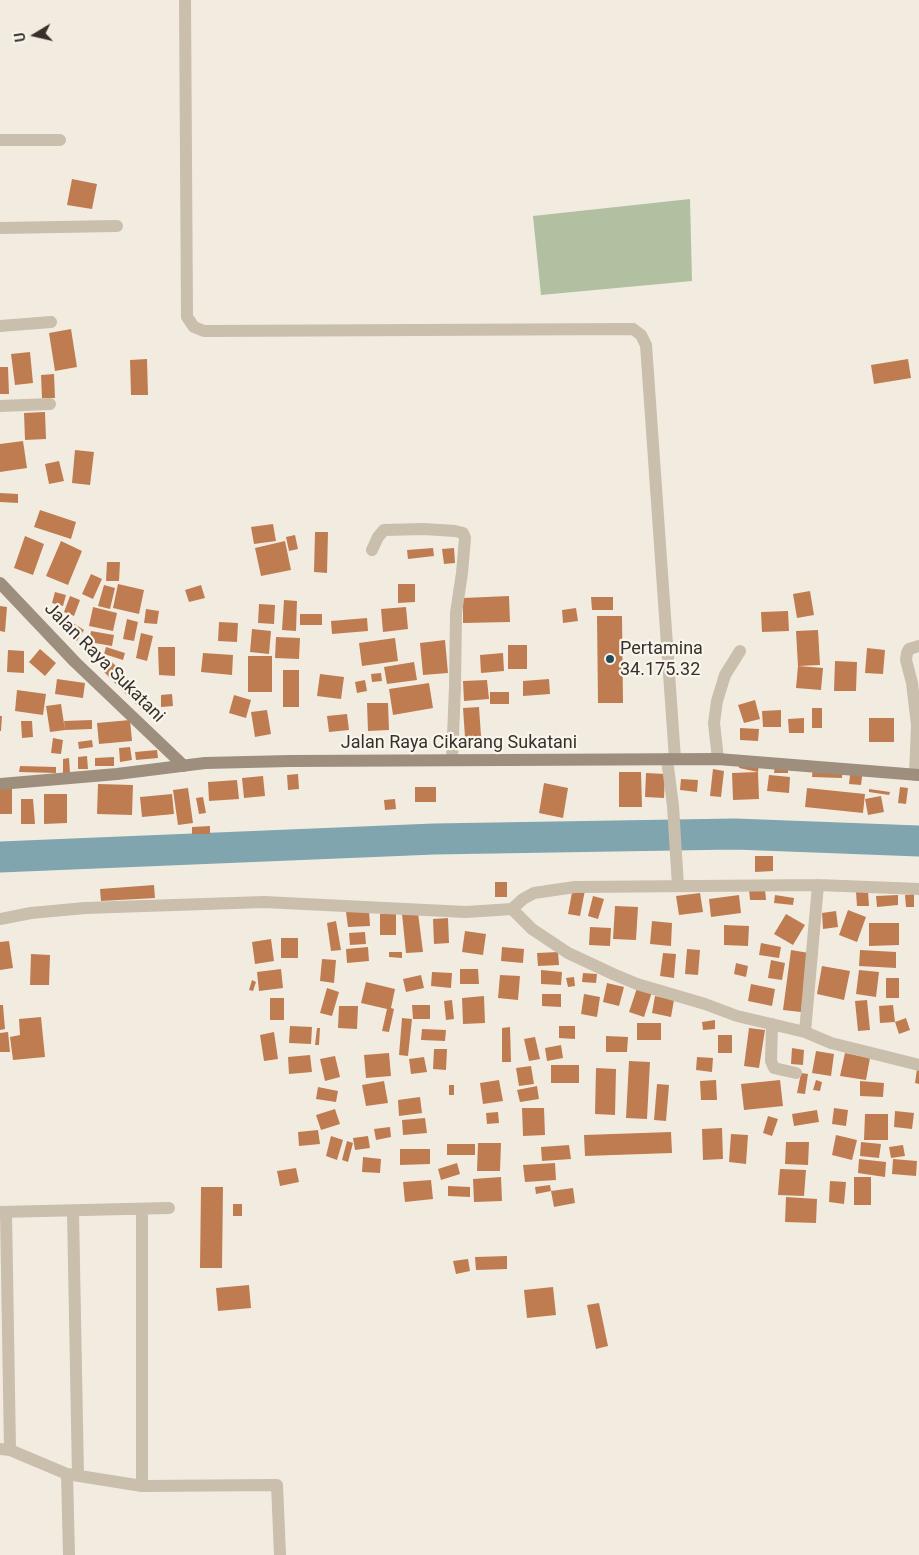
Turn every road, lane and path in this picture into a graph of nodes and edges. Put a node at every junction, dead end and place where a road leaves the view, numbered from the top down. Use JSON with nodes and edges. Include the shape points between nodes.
{"nodes":[{"id":1,"x":185,"y":0,"type":"edge"},
{"id":2,"x":0,"y":140,"type":"edge"},
{"id":3,"x":60,"y":140,"type":"dead end"},
{"id":4,"x":117,"y":226,"type":"dead end"},
{"id":5,"x":0,"y":228,"type":"edge"},
{"id":6,"x":51,"y":322,"type":"dead end"},
{"id":7,"x":0,"y":326,"type":"edge"},
{"id":8,"x":50,"y":404,"type":"dead end"},
{"id":9,"x":0,"y":406,"type":"edge"},
{"id":10,"x":372,"y":550,"type":"dead end"},
{"id":11,"x":0,"y":583,"type":"edge"},
{"id":12,"x":919,"y":646,"type":"edge"},
{"id":13,"x":740,"y":651,"type":"dead end"},
{"id":14,"x":671,"y":759,"type":"junction"},
{"id":15,"x":452,"y":760,"type":"junction"},
{"id":16,"x":718,"y":760,"type":"junction"},
{"id":17,"x":184,"y":766,"type":"junction"},
{"id":18,"x":917,"y":775,"type":"edge"},
{"id":19,"x":0,"y":784,"type":"edge"},
{"id":20,"x":818,"y":885,"type":"junction"},
{"id":21,"x":678,"y":886,"type":"junction"},
{"id":22,"x":919,"y":889,"type":"edge"},
{"id":23,"x":512,"y":909,"type":"junction"},
{"id":24,"x":0,"y":919,"type":"edge"},
{"id":25,"x":772,"y":1024,"type":"junction"},
{"id":26,"x":805,"y":1032,"type":"junction"},
{"id":27,"x":919,"y":1065,"type":"edge"},
{"id":28,"x":796,"y":1073,"type":"dead end"},
{"id":29,"x":168,"y":1208,"type":"dead end"},
{"id":30,"x":142,"y":1209,"type":"junction"},
{"id":31,"x":73,"y":1211,"type":"junction"},
{"id":32,"x":3,"y":1212,"type":"edge"},
{"id":33,"x":4,"y":1308,"type":"edge"},
{"id":34,"x":5,"y":1450,"type":"edge"},
{"id":35,"x":73,"y":1475,"type":"junction"},
{"id":36,"x":142,"y":1486,"type":"junction"},
{"id":37,"x":69,"y":1555,"type":"edge"},
{"id":38,"x":280,"y":1555,"type":"edge"}],
"edges":[{"from":1,"to":14,"type":"street","via":[[187,317],[194,327],[204,331],[633,329],[641,335],[646,345]]},
{"from":2,"to":3,"type":"street"},
{"from":4,"to":5,"type":"street"},
{"from":6,"to":7,"type":"street"},
{"from":8,"to":9,"type":"street"},
{"from":10,"to":15,"type":"street","via":[[384,530],[455,531],[463,533],[465,538],[456,613]]},
{"from":11,"to":17,"type":"main road","name":"Jalan Raya Sukatani","via":[[74,662]]},
{"from":12,"to":18,"type":"street","via":[[909,649],[906,660],[911,674],[917,725]]},
{"from":13,"to":16,"type":"street","via":[[725,675],[717,700],[714,723]]},
{"from":14,"to":15,"type":"main road","name":"Jalan Raya Cikarang Sukatani"},
{"from":14,"to":16,"type":"main road","name":"Jalan Raya Cikarang Sukatani"},
{"from":14,"to":21,"type":"street"},
{"from":15,"to":17,"type":"main road","name":"Jalan Raya Cikarang Sukatani","via":[[214,762]]},
{"from":16,"to":18,"type":"main road","name":"Jalan Raya Cikarang Sukatani"},
{"from":17,"to":19,"type":"main road","name":"Jalan Raya Cikarang Sukatani"},
{"from":20,"to":21,"type":"street"},
{"from":20,"to":22,"type":"street"},
{"from":20,"to":26,"type":"street"},
{"from":21,"to":23,"type":"street","via":[[575,887],[544,891],[523,898]]},
{"from":23,"to":24,"type":"street","via":[[466,912],[264,902],[85,908]]},
{"from":23,"to":25,"type":"street","via":[[532,929],[568,952],[613,974],[737,1016]]},
{"from":25,"to":26,"type":"street"},
{"from":25,"to":28,"type":"street","via":[[771,1061],[774,1068]]},
{"from":26,"to":27,"type":"street","via":[[831,1043]]},
{"from":29,"to":30,"type":"street"},
{"from":30,"to":31,"type":"street"},
{"from":30,"to":36,"type":"street"},
{"from":31,"to":32,"type":"street"},
{"from":31,"to":35,"type":"street"},
{"from":32,"to":33,"type":"street"},
{"from":33,"to":34,"type":"street"},
{"from":34,"to":35,"type":"street"},
{"from":35,"to":36,"type":"street"},
{"from":35,"to":37,"type":"street"},
{"from":36,"to":38,"type":"street","via":[[277,1486]]}]}
